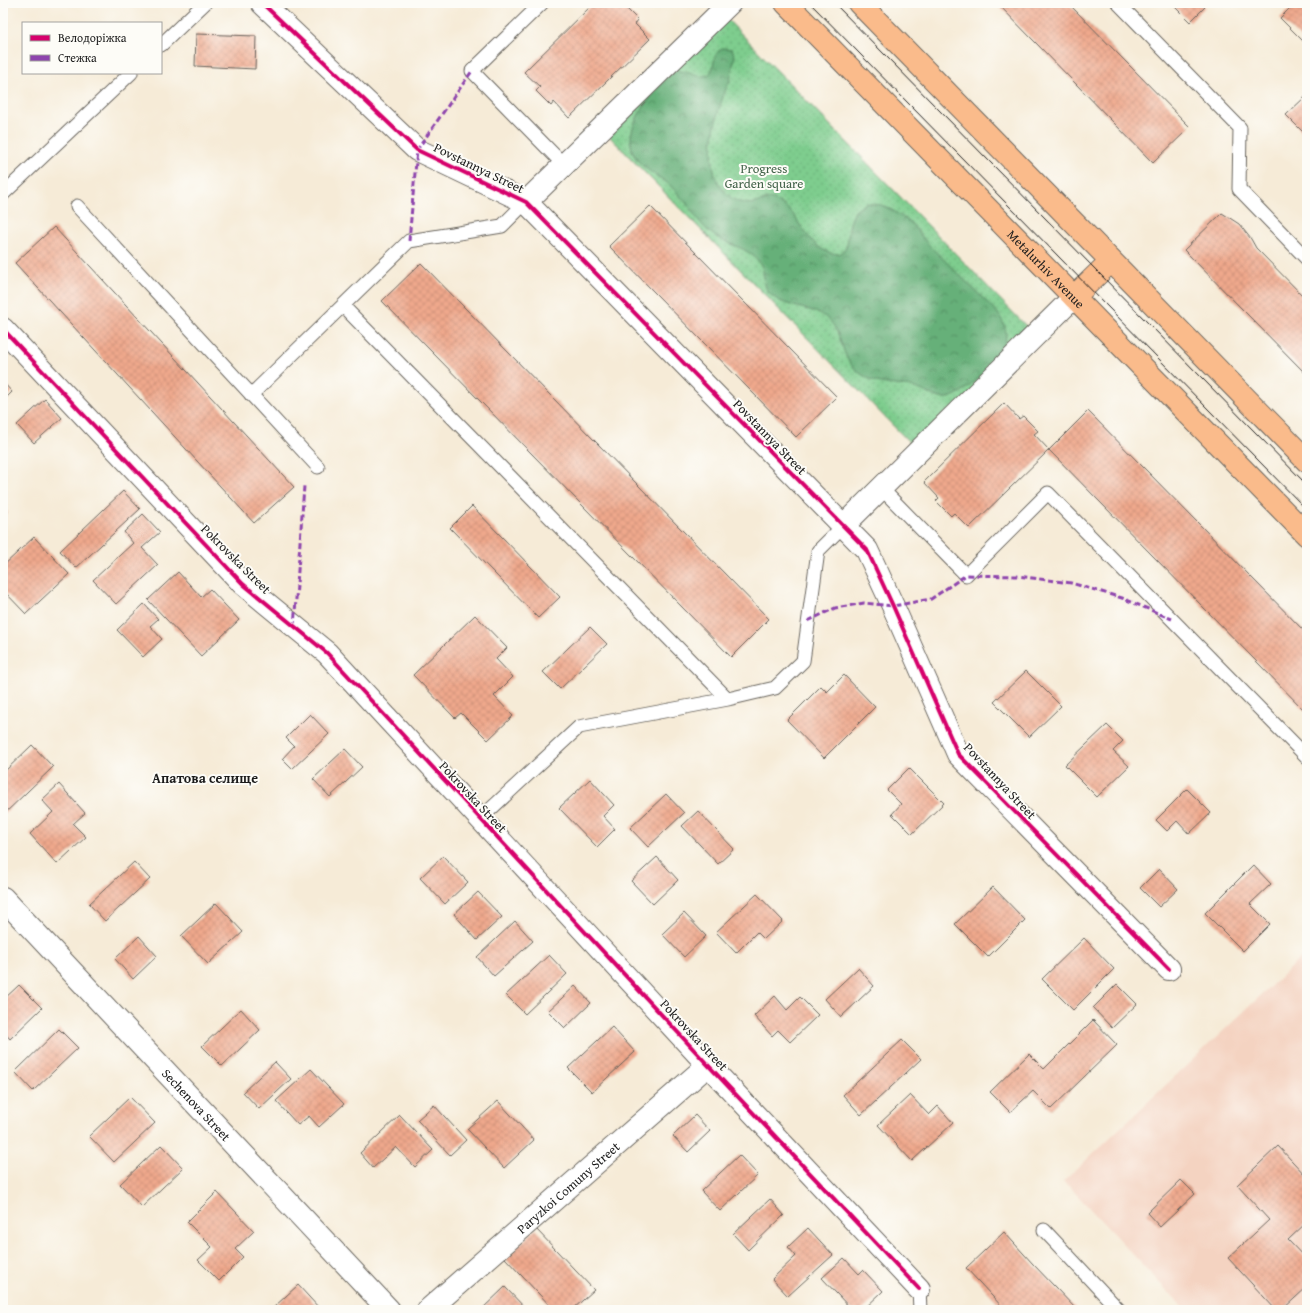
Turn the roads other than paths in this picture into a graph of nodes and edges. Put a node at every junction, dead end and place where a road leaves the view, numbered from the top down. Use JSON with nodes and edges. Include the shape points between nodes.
{"nodes":[{"id":1,"x":205,"y":3,"type":"edge"},
{"id":2,"x":262,"y":3,"type":"edge"},
{"id":3,"x":542,"y":3,"type":"edge"},
{"id":4,"x":730,"y":3,"type":"edge"},
{"id":5,"x":786,"y":3,"type":"edge"},
{"id":6,"x":859,"y":3,"type":"edge"},
{"id":7,"x":1118,"y":3,"type":"edge"},
{"id":8,"x":162,"y":44,"type":"edge"},
{"id":9,"x":130,"y":74,"type":"edge"},
{"id":10,"x":564,"y":165,"type":"junction"},
{"id":11,"x":3,"y":194,"type":"edge"},
{"id":12,"x":526,"y":202,"type":"junction"},
{"id":13,"x":77,"y":206,"type":"dead end"},
{"id":14,"x":1307,"y":259,"type":"edge"},
{"id":15,"x":1111,"y":261,"type":"junction"},
{"id":16,"x":1074,"y":297,"type":"junction"},
{"id":17,"x":343,"y":306,"type":"junction"},
{"id":18,"x":3,"y":328,"type":"edge"},
{"id":19,"x":251,"y":395,"type":"junction"},
{"id":20,"x":1307,"y":461,"type":"edge"},
{"id":21,"x":318,"y":467,"type":"dead end"},
{"id":22,"x":881,"y":488,"type":"junction"},
{"id":23,"x":843,"y":526,"type":"junction"},
{"id":24,"x":1307,"y":535,"type":"edge"},
{"id":25,"x":728,"y":699,"type":"junction"},
{"id":26,"x":1307,"y":757,"type":"edge"},
{"id":27,"x":480,"y":819,"type":"junction"},
{"id":28,"x":3,"y":898,"type":"edge"},
{"id":29,"x":1169,"y":970,"type":"dead end"},
{"id":30,"x":708,"y":1065,"type":"junction"},
{"id":31,"x":1044,"y":1230,"type":"dead end"},
{"id":32,"x":919,"y":1300,"type":"edge"},
{"id":33,"x":389,"y":1310,"type":"edge"},
{"id":34,"x":428,"y":1310,"type":"edge"},
{"id":35,"x":1119,"y":1310,"type":"edge"}],
"edges":[{"from":1,"to":8,"type":"lane"},
{"from":2,"to":12,"type":"street","name":"Povstannya Street","via":[[417,150]]},
{"from":3,"to":10,"type":"lane","via":[[472,71]]},
{"from":4,"to":10,"type":"street"},
{"from":5,"to":16,"type":"main road","name":"Metalurhiv Avenue"},
{"from":6,"to":15,"type":"main road"},
{"from":7,"to":14,"type":"lane","via":[[1240,128],[1238,189]]},
{"from":9,"to":11,"type":"lane"},
{"from":10,"to":12,"type":"street"},
{"from":12,"to":17,"type":"lane","via":[[502,226],[409,241]]},
{"from":12,"to":23,"type":"street","name":"Povstannya Street"},
{"from":13,"to":19,"type":"lane"},
{"from":15,"to":16,"type":"main road"},
{"from":15,"to":20,"type":"main road"},
{"from":16,"to":22,"type":"street"},
{"from":16,"to":24,"type":"main road","name":"Metalurhiv Avenue"},
{"from":17,"to":19,"type":"lane"},
{"from":17,"to":25,"type":"lane"},
{"from":18,"to":27,"type":"street","name":"Pokrovska Street","via":[[243,584],[327,653]]},
{"from":19,"to":21,"type":"lane"},
{"from":22,"to":23,"type":"street"},
{"from":22,"to":26,"type":"lane","via":[[966,575],[1048,493]]},
{"from":23,"to":25,"type":"lane","via":[[818,551],[803,661],[775,688]]},
{"from":23,"to":29,"type":"street","name":"Povstannya Street","via":[[867,550],[958,754]]},
{"from":25,"to":27,"type":"lane","via":[[579,727]]},
{"from":27,"to":30,"type":"street","name":"Pokrovska Street"},
{"from":28,"to":33,"type":"street","name":"Sechenova Street"},
{"from":30,"to":32,"type":"street","name":"Pokrovska Street"},
{"from":30,"to":34,"type":"street","name":"Paryzkoi Comuny Street"},
{"from":31,"to":35,"type":"lane"}]}
